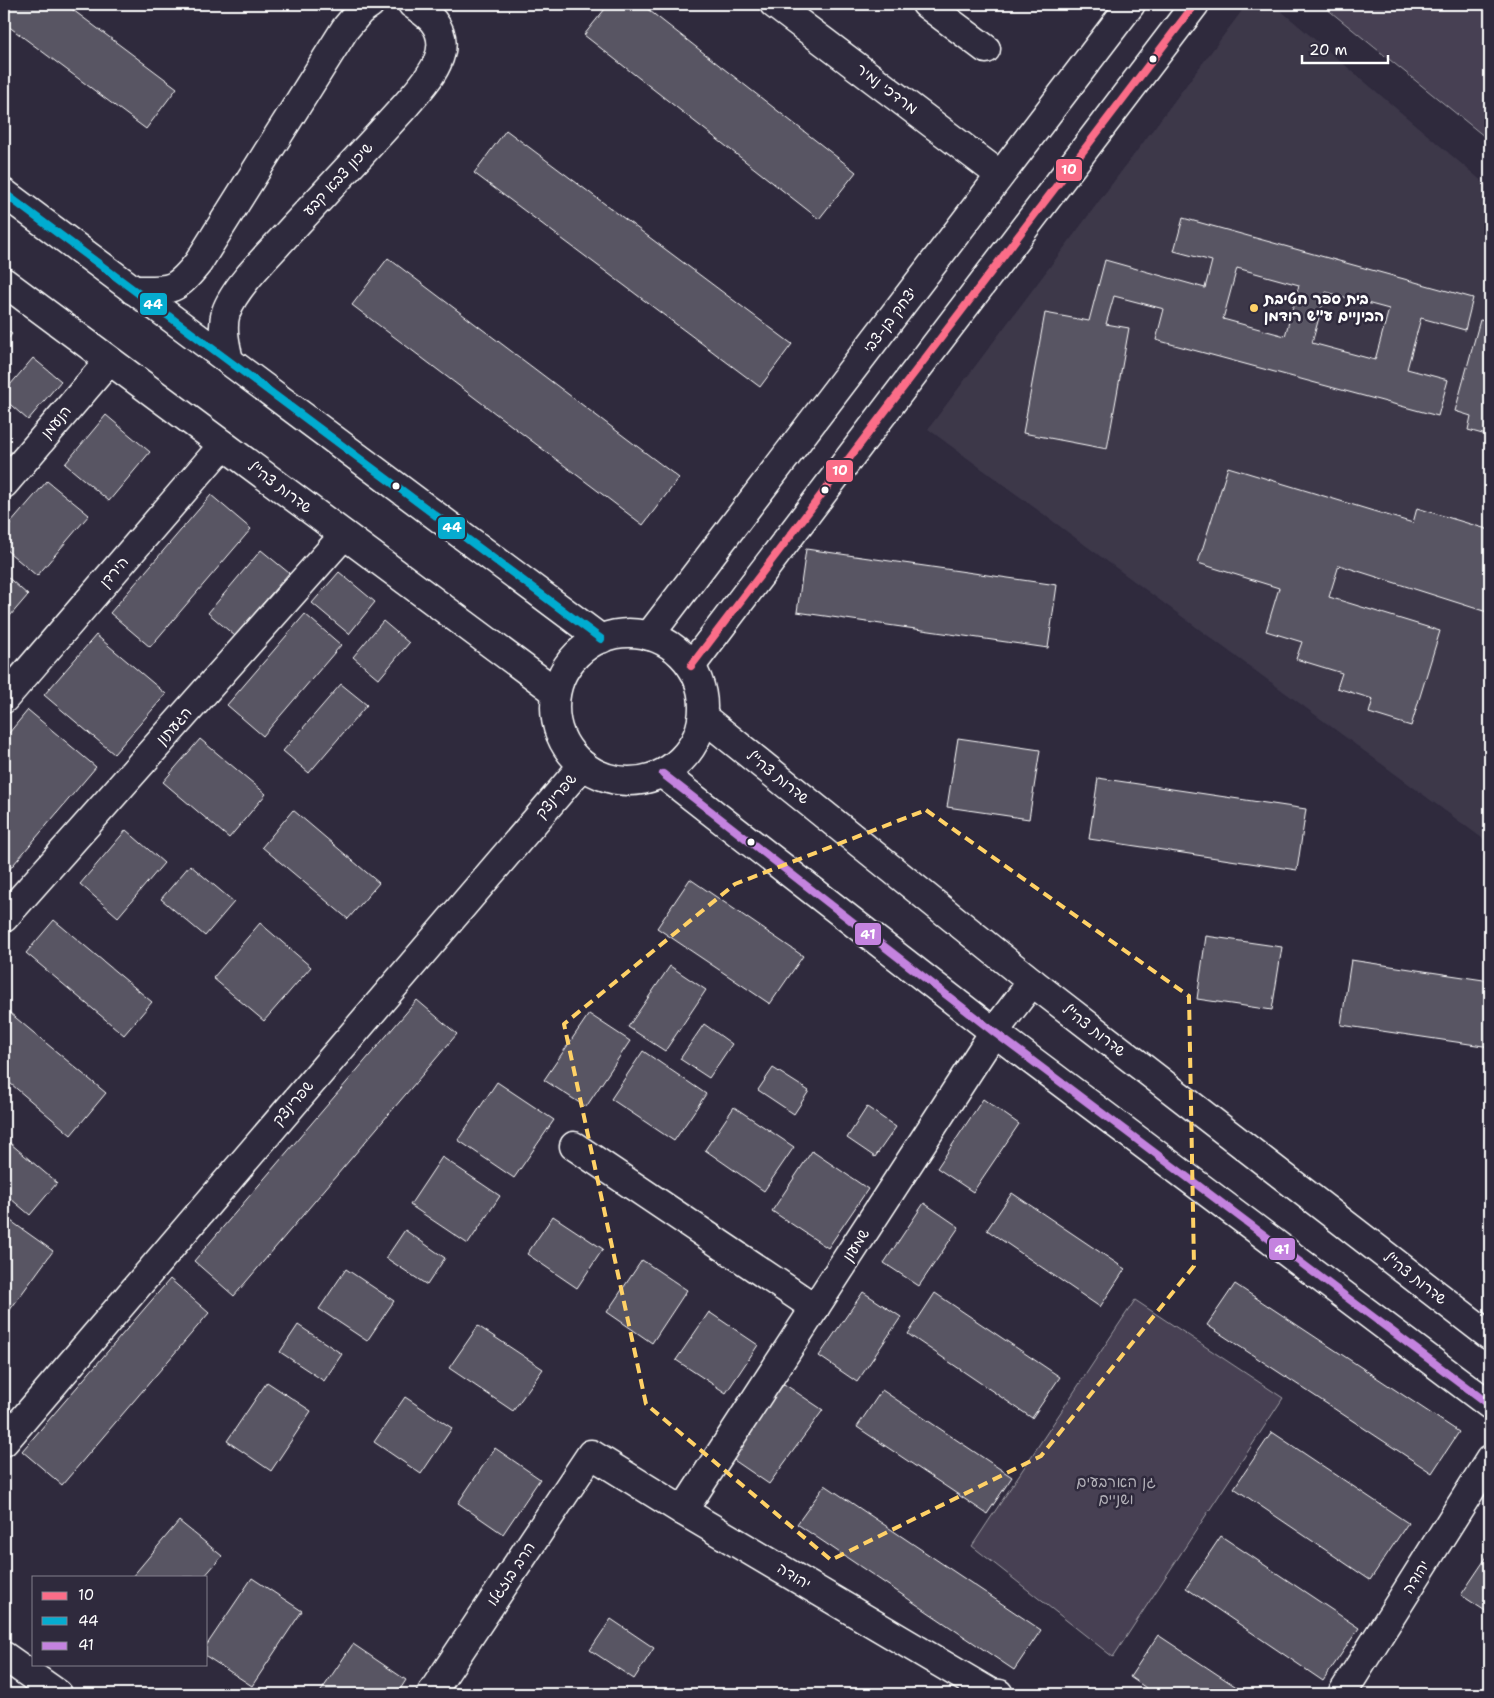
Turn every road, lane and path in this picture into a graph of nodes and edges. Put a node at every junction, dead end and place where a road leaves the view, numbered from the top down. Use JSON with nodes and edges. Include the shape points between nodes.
{"nodes":[{"id":1,"x":370,"y":4,"type":"edge"},
{"id":2,"x":412,"y":4,"type":"edge"},
{"id":3,"x":774,"y":4,"type":"edge"},
{"id":4,"x":926,"y":4,"type":"edge"},
{"id":5,"x":1131,"y":4,"type":"edge"},
{"id":6,"x":1195,"y":4,"type":"edge"},
{"id":7,"x":986,"y":49,"type":"dead end"},
{"id":8,"x":1000,"y":175,"type":"junction"},
{"id":9,"x":4,"y":193,"type":"edge"},
{"id":10,"x":4,"y":282,"type":"edge"},
{"id":11,"x":133,"y":290,"type":"junction"},
{"id":12,"x":109,"y":361,"type":"junction"},
{"id":13,"x":229,"y":362,"type":"junction"},
{"id":14,"x":223,"y":445,"type":"junction"},
{"id":15,"x":4,"y":484,"type":"edge"},
{"id":16,"x":344,"y":535,"type":"junction"},
{"id":17,"x":649,"y":636,"type":"junction"},
{"id":18,"x":601,"y":639,"type":"junction"},
{"id":19,"x":691,"y":666,"type":"junction"},
{"id":20,"x":556,"y":692,"type":"junction"},
{"id":21,"x":4,"y":699,"type":"edge"},
{"id":22,"x":703,"y":717,"type":"junction"},
{"id":23,"x":583,"y":765,"type":"junction"},
{"id":24,"x":662,"y":774,"type":"junction"},
{"id":25,"x":4,"y":918,"type":"edge"},
{"id":26,"x":1032,"y":982,"type":"junction"},
{"id":27,"x":994,"y":1032,"type":"junction"},
{"id":28,"x":574,"y":1146,"type":"dead end"},
{"id":29,"x":815,"y":1308,"type":"junction"},
{"id":30,"x":1490,"y":1336,"type":"edge"},
{"id":31,"x":1490,"y":1405,"type":"edge"},
{"id":32,"x":4,"y":1442,"type":"edge"},
{"id":33,"x":591,"y":1454,"type":"joint"},
{"id":34,"x":1490,"y":1459,"type":"edge"},
{"id":35,"x":683,"y":1511,"type":"junction"},
{"id":36,"x":4,"y":1656,"type":"edge"},
{"id":37,"x":58,"y":1694,"type":"edge"},
{"id":38,"x":431,"y":1694,"type":"edge"},
{"id":39,"x":999,"y":1694,"type":"edge"},
{"id":40,"x":1342,"y":1694,"type":"edge"}],
"edges":[{"from":1,"to":11,"type":"street","via":[[345,29],[184,281],[170,288]]},
{"from":2,"to":13,"type":"street","name":"שיכון צבא קבע","via":[[434,22],[441,38],[442,49],[436,66],[428,80],[234,296],[226,313],[224,328]]},
{"from":3,"to":8,"type":"street","name":"מרדכי נמיר"},
{"from":4,"to":7,"type":"street"},
{"from":5,"to":8,"type":"street","name":"יצחק בן-צבי"},
{"from":6,"to":19,"type":"street"},
{"from":8,"to":17,"type":"street","name":"יצחק בן-צבי"},
{"from":9,"to":11,"type":"street"},
{"from":10,"to":12,"type":"street","name":"שדרות צה\"ל"},
{"from":11,"to":13,"type":"street"},
{"from":12,"to":14,"type":"street","name":"שדרות צה\"ל"},
{"from":12,"to":15,"type":"street","name":"הנעמן"},
{"from":13,"to":18,"type":"street"},
{"from":14,"to":16,"type":"street","name":"שדרות צה\"ל"},
{"from":14,"to":21,"type":"street","name":"הירדן"},
{"from":16,"to":20,"type":"street","name":"שדרות צה\"ל"},
{"from":16,"to":25,"type":"street","name":"הגעתון"},
{"from":17,"to":18,"type":"street","via":[[616,634]]},
{"from":17,"to":19,"type":"street","via":[[680,653]]},
{"from":18,"to":20,"type":"street","via":[[580,652],[565,670]]},
{"from":19,"to":22,"type":"street","via":[[699,682]]},
{"from":20,"to":23,"type":"street","via":[[559,732]]},
{"from":22,"to":24,"type":"street","via":[[696,740],[682,760]]},
{"from":22,"to":26,"type":"street","name":"שדרות צה\"ל"},
{"from":23,"to":24,"type":"street","via":[[601,776],[621,781],[642,780]]},
{"from":23,"to":32,"type":"street","name":"שפרינצק"},
{"from":24,"to":27,"type":"street"},
{"from":26,"to":27,"type":"street","name":"שמעון"},
{"from":26,"to":30,"type":"street","name":"שדרות צה\"ל"},
{"from":27,"to":29,"type":"street","name":"שמעון"},
{"from":27,"to":31,"type":"street"},
{"from":28,"to":29,"type":"street"},
{"from":29,"to":35,"type":"street","name":"שמעון"},
{"from":33,"to":35,"type":"street","name":"יהודה"},
{"from":33,"to":38,"type":"street","name":"הרב בוזגלו"},
{"from":34,"to":40,"type":"street","name":"יהודה"},
{"from":35,"to":39,"type":"street","name":"יהודה"},
{"from":36,"to":37,"type":"street"}]}
